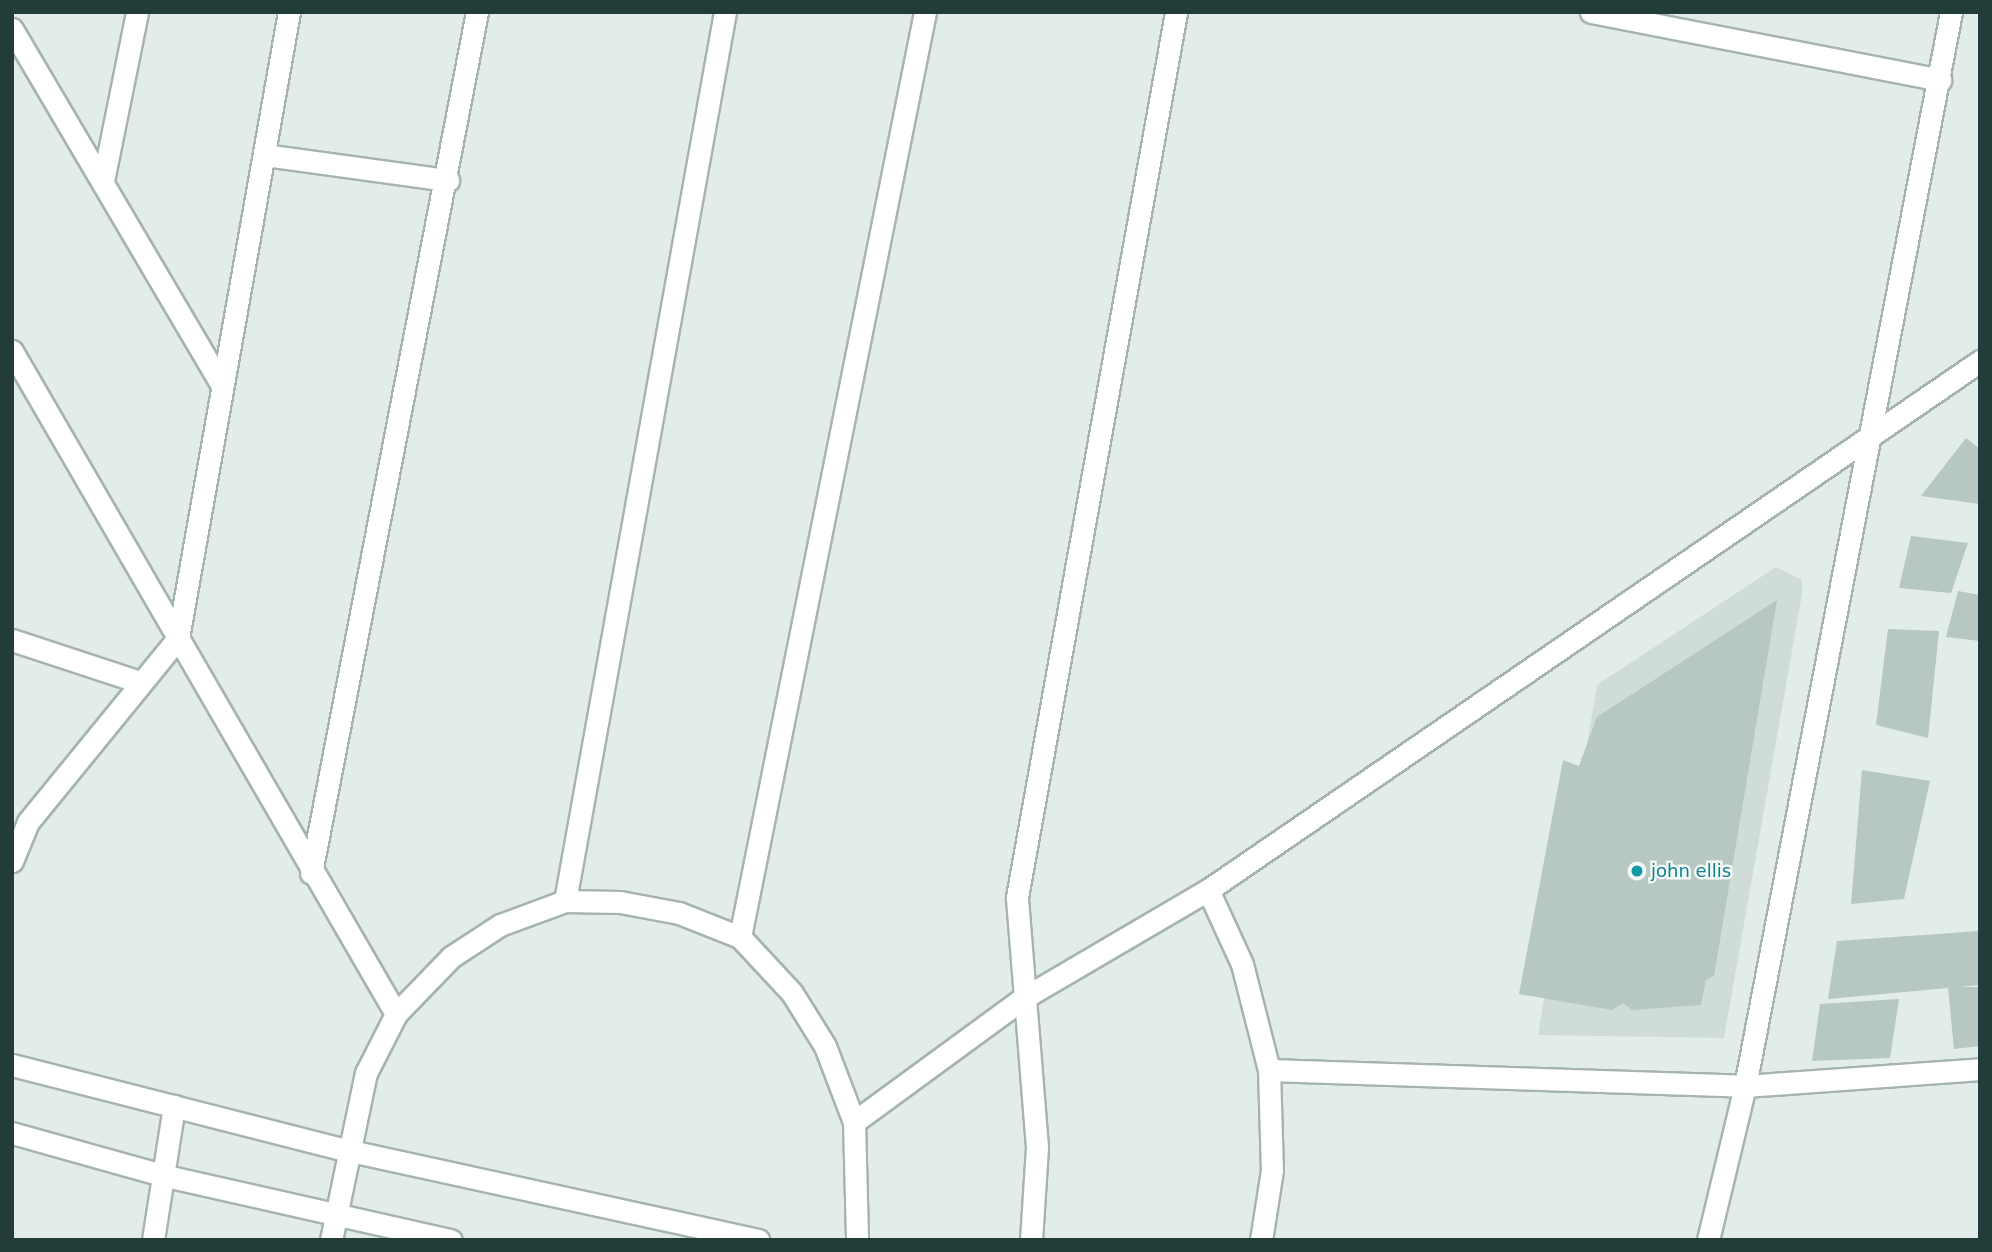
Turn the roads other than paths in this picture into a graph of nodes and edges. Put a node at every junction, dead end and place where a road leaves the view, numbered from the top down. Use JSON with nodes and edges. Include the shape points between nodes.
{"nodes":[{"id":1,"x":137,"y":12,"type":"edge"},
{"id":2,"x":289,"y":12,"type":"edge"},
{"id":3,"x":477,"y":12,"type":"edge"},
{"id":4,"x":725,"y":12,"type":"edge"},
{"id":5,"x":925,"y":12,"type":"edge"},
{"id":6,"x":1176,"y":12,"type":"edge"},
{"id":7,"x":1591,"y":12,"type":"edge"},
{"id":8,"x":1951,"y":12,"type":"edge"},
{"id":9,"x":13,"y":31,"type":"edge"},
{"id":10,"x":1940,"y":80,"type":"junction"},
{"id":11,"x":265,"y":155,"type":"junction"},
{"id":12,"x":448,"y":180,"type":"junction"},
{"id":13,"x":103,"y":181,"type":"junction"},
{"id":14,"x":12,"y":351,"type":"edge"},
{"id":15,"x":1980,"y":361,"type":"edge"},
{"id":16,"x":222,"y":385,"type":"junction"},
{"id":17,"x":1873,"y":431,"type":"junction"},
{"id":18,"x":178,"y":638,"type":"junction"},
{"id":19,"x":12,"y":640,"type":"edge"},
{"id":20,"x":137,"y":681,"type":"junction"},
{"id":21,"x":20,"y":820,"type":"edge"},
{"id":22,"x":12,"y":862,"type":"edge"},
{"id":23,"x":311,"y":873,"type":"junction"},
{"id":24,"x":1208,"y":890,"type":"junction"},
{"id":25,"x":565,"y":901,"type":"junction"},
{"id":26,"x":740,"y":937,"type":"junction"},
{"id":27,"x":1022,"y":999,"type":"junction"},
{"id":28,"x":396,"y":1014,"type":"junction"},
{"id":29,"x":12,"y":1065,"type":"edge"},
{"id":30,"x":1980,"y":1069,"type":"edge"},
{"id":31,"x":1269,"y":1070,"type":"junction"},
{"id":32,"x":1745,"y":1086,"type":"junction"},
{"id":33,"x":174,"y":1106,"type":"junction"},
{"id":34,"x":854,"y":1122,"type":"junction"},
{"id":35,"x":12,"y":1133,"type":"edge"},
{"id":36,"x":346,"y":1150,"type":"junction"},
{"id":37,"x":166,"y":1176,"type":"junction"},
{"id":38,"x":335,"y":1217,"type":"junction"},
{"id":39,"x":153,"y":1240,"type":"edge"},
{"id":40,"x":331,"y":1240,"type":"edge"},
{"id":41,"x":451,"y":1240,"type":"edge"},
{"id":42,"x":758,"y":1240,"type":"edge"},
{"id":43,"x":858,"y":1240,"type":"edge"},
{"id":44,"x":1031,"y":1240,"type":"edge"},
{"id":45,"x":1261,"y":1240,"type":"edge"},
{"id":46,"x":1708,"y":1240,"type":"edge"}],
"edges":[{"from":1,"to":13,"type":"street"},
{"from":2,"to":11,"type":"street"},
{"from":3,"to":12,"type":"street"},
{"from":4,"to":25,"type":"street"},
{"from":5,"to":26,"type":"street"},
{"from":6,"to":27,"type":"street","via":[[1017,897]]},
{"from":7,"to":10,"type":"street"},
{"from":8,"to":10,"type":"street"},
{"from":9,"to":13,"type":"street"},
{"from":10,"to":17,"type":"street"},
{"from":11,"to":12,"type":"street"},
{"from":11,"to":16,"type":"street"},
{"from":12,"to":23,"type":"street"},
{"from":13,"to":16,"type":"street"},
{"from":14,"to":18,"type":"street"},
{"from":15,"to":17,"type":"street"},
{"from":16,"to":18,"type":"street"},
{"from":17,"to":24,"type":"street"},
{"from":17,"to":32,"type":"street"},
{"from":18,"to":20,"type":"street"},
{"from":18,"to":23,"type":"street"},
{"from":19,"to":20,"type":"street"},
{"from":20,"to":21,"type":"street"},
{"from":21,"to":22,"type":"street"},
{"from":23,"to":28,"type":"street"},
{"from":24,"to":27,"type":"street"},
{"from":24,"to":31,"type":"street","via":[[1242,964]]},
{"from":25,"to":26,"type":"street","via":[[620,902],[678,913]]},
{"from":25,"to":28,"type":"street","via":[[500,925],[471,944]]},
{"from":26,"to":34,"type":"street","via":[[792,993],[825,1046]]},
{"from":27,"to":34,"type":"street"},
{"from":27,"to":44,"type":"street","via":[[1037,1147]]},
{"from":28,"to":36,"type":"street","via":[[366,1073]]},
{"from":29,"to":33,"type":"street"},
{"from":30,"to":32,"type":"street"},
{"from":31,"to":32,"type":"street"},
{"from":31,"to":45,"type":"street","via":[[1272,1170]]},
{"from":32,"to":46,"type":"street"},
{"from":33,"to":36,"type":"street"},
{"from":33,"to":37,"type":"street"},
{"from":34,"to":43,"type":"street"},
{"from":35,"to":37,"type":"street"},
{"from":36,"to":38,"type":"street"},
{"from":36,"to":42,"type":"street"},
{"from":37,"to":38,"type":"street"},
{"from":37,"to":39,"type":"street"},
{"from":38,"to":40,"type":"street"},
{"from":38,"to":41,"type":"street"}]}
